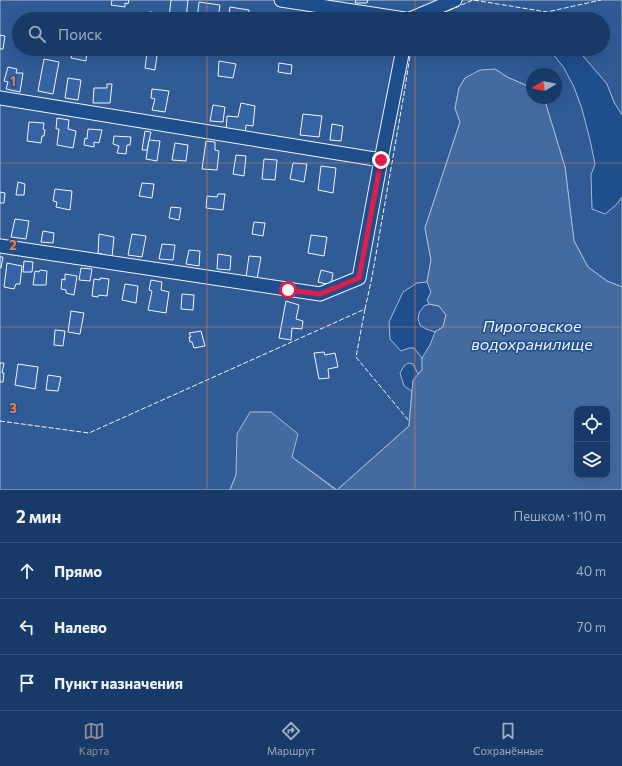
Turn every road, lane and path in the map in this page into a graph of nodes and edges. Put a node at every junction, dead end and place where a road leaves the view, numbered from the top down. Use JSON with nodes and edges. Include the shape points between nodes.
{"nodes":[{"id":1,"x":281,"y":0,"type":"edge"},
{"id":2,"x":455,"y":0,"type":"edge"},
{"id":3,"x":359,"y":12,"type":"edge"},
{"id":4,"x":427,"y":12,"type":"edge"},
{"id":5,"x":402,"y":56,"type":"edge"},
{"id":6,"x":0,"y":98,"type":"edge"},
{"id":7,"x":381,"y":160,"type":"junction"},
{"id":8,"x":0,"y":246,"type":"edge"}],
"edges":[{"from":1,"to":3,"type":"lane"},
{"from":2,"to":4,"type":"lane"},
{"from":5,"to":7,"type":"lane"},
{"from":6,"to":7,"type":"lane"},
{"from":7,"to":8,"type":"lane","via":[[359,278],[320,294]]}]}
